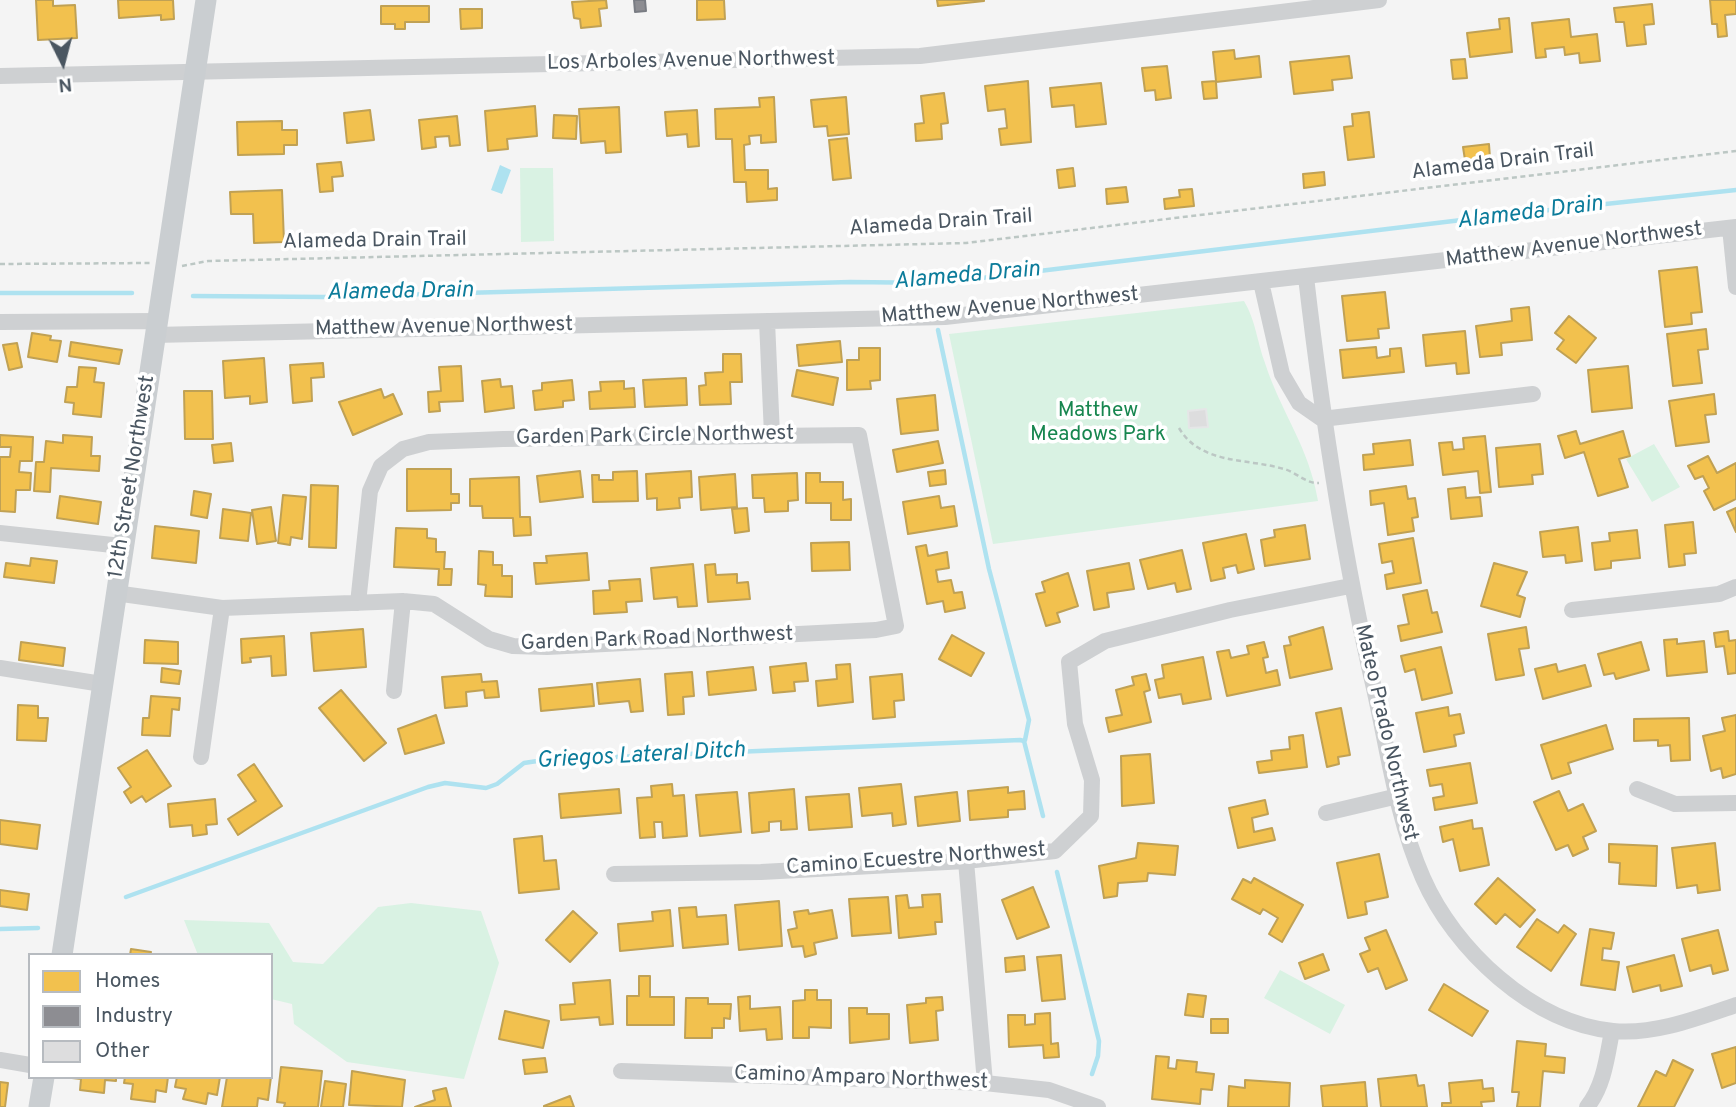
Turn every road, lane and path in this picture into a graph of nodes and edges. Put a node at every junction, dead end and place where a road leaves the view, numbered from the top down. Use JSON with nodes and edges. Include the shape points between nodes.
{"nodes":[{"id":1,"x":206,"y":0,"type":"edge"},
{"id":2,"x":1379,"y":0,"type":"edge"},
{"id":3,"x":195,"y":73,"type":"junction"},
{"id":4,"x":0,"y":76,"type":"edge"},
{"id":5,"x":1736,"y":151,"type":"edge"},
{"id":6,"x":1733,"y":227,"type":"edge"},
{"id":7,"x":149,"y":263,"type":"dead end"},
{"id":8,"x":0,"y":264,"type":"edge"},
{"id":9,"x":185,"y":266,"type":"dead end"},
{"id":10,"x":1306,"y":277,"type":"junction"},
{"id":11,"x":1261,"y":282,"type":"junction"},
{"id":12,"x":1736,"y":286,"type":"edge"},
{"id":13,"x":767,"y":321,"type":"junction"},
{"id":14,"x":0,"y":322,"type":"edge"},
{"id":15,"x":155,"y":328,"type":"junction"},
{"id":16,"x":1533,"y":394,"type":"dead end"},
{"id":17,"x":1322,"y":419,"type":"junction"},
{"id":18,"x":1179,"y":428,"type":"dead end"},
{"id":19,"x":772,"y":435,"type":"junction"},
{"id":20,"x":1319,"y":483,"type":"dead end"},
{"id":21,"x":0,"y":533,"type":"edge"},
{"id":22,"x":122,"y":546,"type":"junction"},
{"id":23,"x":1350,"y":586,"type":"junction"},
{"id":24,"x":1736,"y":587,"type":"edge"},
{"id":25,"x":116,"y":593,"type":"junction"},
{"id":26,"x":403,"y":601,"type":"junction"},
{"id":27,"x":358,"y":603,"type":"junction"},
{"id":28,"x":222,"y":608,"type":"junction"},
{"id":29,"x":1572,"y":610,"type":"dead end"},
{"id":30,"x":876,"y":630,"type":"joint"},
{"id":31,"x":0,"y":668,"type":"edge"},
{"id":32,"x":102,"y":684,"type":"junction"},
{"id":33,"x":394,"y":691,"type":"dead end"},
{"id":34,"x":201,"y":757,"type":"dead end"},
{"id":35,"x":1637,"y":789,"type":"dead end"},
{"id":36,"x":1398,"y":796,"type":"junction"},
{"id":37,"x":1736,"y":803,"type":"edge"},
{"id":38,"x":1326,"y":813,"type":"dead end"},
{"id":39,"x":966,"y":861,"type":"junction"},
{"id":40,"x":614,"y":874,"type":"dead end"},
{"id":41,"x":62,"y":953,"type":"edge"},
{"id":42,"x":1736,"y":1005,"type":"edge"},
{"id":43,"x":1612,"y":1031,"type":"junction"},
{"id":44,"x":0,"y":1060,"type":"edge"},
{"id":45,"x":28,"y":1065,"type":"edge"},
{"id":46,"x":621,"y":1071,"type":"dead end"},
{"id":47,"x":44,"y":1079,"type":"edge"},
{"id":48,"x":985,"y":1083,"type":"junction"},
{"id":49,"x":41,"y":1107,"type":"edge"},
{"id":50,"x":1098,"y":1107,"type":"edge"},
{"id":51,"x":1587,"y":1107,"type":"edge"}],
"edges":[{"from":1,"to":3,"type":"main road","name":"12th Street Northwest"},
{"from":2,"to":3,"type":"street","name":"Los Arboles Avenue Northwest","via":[[920,56]]},
{"from":3,"to":4,"type":"street","name":"Los Arboles Avenue Northwest"},
{"from":3,"to":15,"type":"main road","name":"12th Street Northwest"},
{"from":5,"to":9,"type":"path","name":"Alameda Drain Trail","via":[[966,243],[230,261]]},
{"from":6,"to":10,"type":"street","name":"Matthew Avenue Northwest"},
{"from":6,"to":12,"type":"street"},
{"from":7,"to":8,"type":"path"},
{"from":10,"to":11,"type":"street","name":"Matthew Avenue Northwest"},
{"from":10,"to":17,"type":"street","name":"Mateo Prado Northwest"},
{"from":11,"to":13,"type":"street","name":"Matthew Avenue Northwest","via":[[945,317]]},
{"from":11,"to":17,"type":"street","via":[[1282,374],[1299,403]]},
{"from":13,"to":15,"type":"street","name":"Matthew Avenue Northwest"},
{"from":13,"to":19,"type":"street"},
{"from":14,"to":15,"type":"street","name":"Matthew Avenue Northwest"},
{"from":15,"to":22,"type":"main road","name":"12th Street Northwest"},
{"from":16,"to":17,"type":"street"},
{"from":17,"to":23,"type":"street","name":"Mateo Prado Northwest"},
{"from":18,"to":20,"type":"path","via":[[1190,443],[1206,452],[1283,468]]},
{"from":19,"to":27,"type":"street","name":"Garden Park Circle Northwest","via":[[478,440],[429,442],[403,449],[381,466],[370,491]]},
{"from":19,"to":30,"type":"street","name":"Garden Park Circle Northwest","via":[[859,435],[897,626]]},
{"from":21,"to":22,"type":"street"},
{"from":22,"to":25,"type":"main road","name":"12th Street Northwest"},
{"from":23,"to":36,"type":"street","name":"Mateo Prado Northwest"},
{"from":23,"to":39,"type":"street","name":"Camino Ecuestre Northwest","via":[[1105,642],[1069,662],[1075,724],[1092,780],[1091,816],[1055,851]]},
{"from":24,"to":29,"type":"street","via":[[1719,594]]},
{"from":25,"to":28,"type":"street","name":"Garden Park Road Northwest"},
{"from":25,"to":32,"type":"main road","name":"12th Street Northwest"},
{"from":26,"to":27,"type":"street","name":"Garden Park Road Northwest"},
{"from":26,"to":30,"type":"street","name":"Garden Park Road Northwest","via":[[433,604],[489,639],[513,646]]},
{"from":26,"to":33,"type":"street"},
{"from":27,"to":28,"type":"street","name":"Garden Park Road Northwest"},
{"from":28,"to":34,"type":"street"},
{"from":31,"to":32,"type":"street"},
{"from":32,"to":41,"type":"main road","name":"12th Street Northwest"},
{"from":35,"to":37,"type":"street","via":[[1675,804]]},
{"from":36,"to":38,"type":"street"},
{"from":36,"to":43,"type":"street","name":"Mateo Prado Northwest","via":[[1433,900],[1477,959],[1517,992],[1551,1012]]},
{"from":39,"to":40,"type":"street","name":"Camino Ecuestre Northwest"},
{"from":39,"to":48,"type":"street"},
{"from":42,"to":43,"type":"street","name":"Mateo Prado Northwest","via":[[1653,1029]]},
{"from":43,"to":51,"type":"street","via":[[1604,1072]]},
{"from":44,"to":45,"type":"street"},
{"from":46,"to":48,"type":"street","name":"Camino Amparo Northwest"},
{"from":47,"to":49,"type":"main road"},
{"from":48,"to":50,"type":"street","name":"Camino Amparo Northwest","via":[[1049,1090]]}]}
